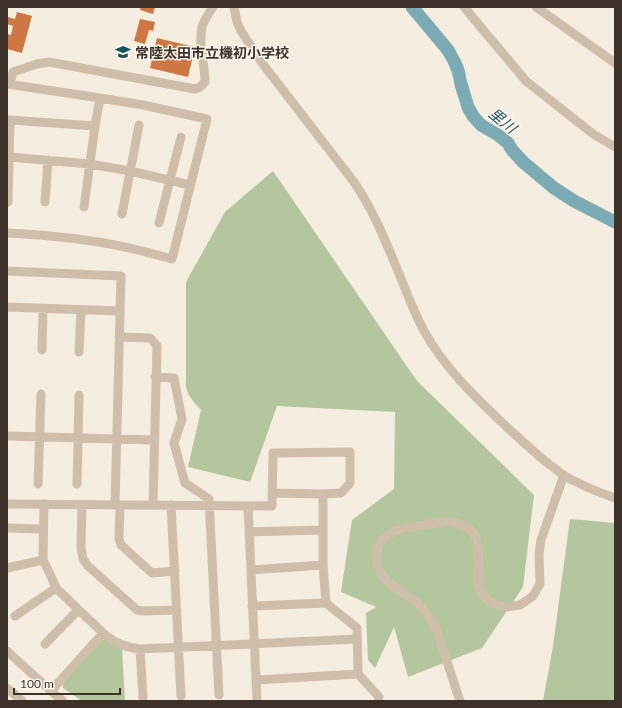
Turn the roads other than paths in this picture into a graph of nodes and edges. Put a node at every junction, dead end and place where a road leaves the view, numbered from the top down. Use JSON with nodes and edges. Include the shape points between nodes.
{"nodes":[{"id":1,"x":213,"y":7,"type":"edge"},
{"id":2,"x":234,"y":7,"type":"edge"},
{"id":3,"x":464,"y":7,"type":"edge"},
{"id":4,"x":536,"y":7,"type":"edge"},
{"id":5,"x":615,"y":63,"type":"edge"},
{"id":6,"x":9,"y":84,"type":"edge"},
{"id":7,"x":100,"y":98,"type":"junction"},
{"id":8,"x":139,"y":125,"type":"dead end"},
{"id":9,"x":95,"y":126,"type":"junction"},
{"id":10,"x":181,"y":137,"type":"dead end"},
{"id":11,"x":615,"y":147,"type":"edge"},
{"id":12,"x":9,"y":157,"type":"junction"},
{"id":13,"x":48,"y":160,"type":"junction"},
{"id":14,"x":90,"y":164,"type":"junction"},
{"id":15,"x":130,"y":171,"type":"junction"},
{"id":16,"x":170,"y":180,"type":"junction"},
{"id":17,"x":190,"y":185,"type":"junction"},
{"id":18,"x":8,"y":202,"type":"edge"},
{"id":19,"x":45,"y":202,"type":"dead end"},
{"id":20,"x":84,"y":207,"type":"dead end"},
{"id":21,"x":122,"y":214,"type":"dead end"},
{"id":22,"x":159,"y":223,"type":"dead end"},
{"id":23,"x":7,"y":233,"type":"edge"},
{"id":24,"x":7,"y":272,"type":"edge"},
{"id":25,"x":7,"y":307,"type":"edge"},
{"id":26,"x":43,"y":309,"type":"junction"},
{"id":27,"x":81,"y":310,"type":"junction"},
{"id":28,"x":120,"y":311,"type":"junction"},
{"id":29,"x":119,"y":337,"type":"junction"},
{"id":30,"x":42,"y":350,"type":"dead end"},
{"id":31,"x":79,"y":352,"type":"dead end"},
{"id":32,"x":155,"y":377,"type":"junction"},
{"id":33,"x":41,"y":394,"type":"dead end"},
{"id":34,"x":79,"y":395,"type":"dead end"},
{"id":35,"x":7,"y":436,"type":"edge"},
{"id":36,"x":40,"y":437,"type":"junction"},
{"id":37,"x":78,"y":438,"type":"junction"},
{"id":38,"x":117,"y":439,"type":"junction"},
{"id":39,"x":154,"y":440,"type":"junction"},
{"id":40,"x":564,"y":475,"type":"junction"},
{"id":41,"x":38,"y":484,"type":"dead end"},
{"id":42,"x":77,"y":484,"type":"dead end"},
{"id":43,"x":273,"y":493,"type":"junction"},
{"id":44,"x":323,"y":494,"type":"junction"},
{"id":45,"x":615,"y":498,"type":"edge"},
{"id":46,"x":7,"y":504,"type":"edge"},
{"id":47,"x":44,"y":504,"type":"junction"},
{"id":48,"x":82,"y":505,"type":"junction"},
{"id":49,"x":117,"y":505,"type":"junction"},
{"id":50,"x":153,"y":505,"type":"junction"},
{"id":51,"x":171,"y":506,"type":"junction"},
{"id":52,"x":209,"y":506,"type":"junction"},
{"id":53,"x":248,"y":506,"type":"junction"},
{"id":54,"x":7,"y":528,"type":"edge"},
{"id":55,"x":43,"y":529,"type":"junction"},
{"id":56,"x":323,"y":530,"type":"junction"},
{"id":57,"x":249,"y":532,"type":"junction"},
{"id":58,"x":44,"y":560,"type":"junction"},
{"id":59,"x":323,"y":565,"type":"junction"},
{"id":60,"x":7,"y":568,"type":"edge"},
{"id":61,"x":251,"y":570,"type":"junction"},
{"id":62,"x":175,"y":571,"type":"junction"},
{"id":63,"x":56,"y":588,"type":"junction"},
{"id":64,"x":326,"y":603,"type":"junction"},
{"id":65,"x":252,"y":606,"type":"junction"},
{"id":66,"x":78,"y":610,"type":"junction"},
{"id":67,"x":177,"y":610,"type":"junction"},
{"id":68,"x":15,"y":616,"type":"dead end"},
{"id":69,"x":103,"y":633,"type":"junction"},
{"id":70,"x":357,"y":639,"type":"junction"},
{"id":71,"x":45,"y":644,"type":"dead end"},
{"id":72,"x":254,"y":644,"type":"junction"},
{"id":73,"x":216,"y":646,"type":"junction"},
{"id":74,"x":178,"y":647,"type":"junction"},
{"id":75,"x":140,"y":650,"type":"junction"},
{"id":76,"x":7,"y":651,"type":"edge"},
{"id":77,"x":358,"y":674,"type":"junction"},
{"id":78,"x":256,"y":680,"type":"junction"},
{"id":79,"x":7,"y":688,"type":"edge"},
{"id":80,"x":51,"y":691,"type":"junction"},
{"id":81,"x":219,"y":695,"type":"dead end"},
{"id":82,"x":181,"y":696,"type":"dead end"},
{"id":83,"x":143,"y":698,"type":"dead end"},
{"id":84,"x":22,"y":701,"type":"edge"},
{"id":85,"x":63,"y":701,"type":"edge"},
{"id":86,"x":257,"y":701,"type":"edge"},
{"id":87,"x":378,"y":701,"type":"edge"},
{"id":88,"x":460,"y":701,"type":"edge"}],
"edges":[{"from":1,"to":6,"type":"street","via":[[201,36],[205,82],[195,89],[49,62],[13,72]]},
{"from":2,"to":40,"type":"street","via":[[241,31],[262,62],[364,196],[424,330],[451,372],[526,445]]},
{"from":3,"to":11,"type":"street","via":[[526,81],[593,134]]},
{"from":4,"to":5,"type":"street"},
{"from":6,"to":7,"type":"street"},
{"from":7,"to":9,"type":"street"},
{"from":7,"to":17,"type":"street","via":[[207,119]]},
{"from":8,"to":15,"type":"street"},
{"from":9,"to":12,"type":"street","via":[[10,120]]},
{"from":9,"to":14,"type":"street"},
{"from":10,"to":16,"type":"street"},
{"from":12,"to":13,"type":"street"},
{"from":12,"to":18,"type":"street"},
{"from":13,"to":14,"type":"street"},
{"from":13,"to":19,"type":"street"},
{"from":14,"to":15,"type":"street"},
{"from":14,"to":20,"type":"street"},
{"from":15,"to":16,"type":"street"},
{"from":15,"to":21,"type":"street"},
{"from":16,"to":17,"type":"street"},
{"from":16,"to":22,"type":"street"},
{"from":17,"to":23,"type":"street","via":[[172,259],[79,239]]},
{"from":24,"to":28,"type":"street","via":[[121,276]]},
{"from":25,"to":26,"type":"street"},
{"from":26,"to":27,"type":"street"},
{"from":26,"to":30,"type":"street"},
{"from":27,"to":28,"type":"street"},
{"from":27,"to":31,"type":"street"},
{"from":28,"to":29,"type":"street"},
{"from":29,"to":32,"type":"street","via":[[150,338],[157,346]]},
{"from":29,"to":38,"type":"street"},
{"from":32,"to":39,"type":"street"},
{"from":32,"to":52,"type":"street","via":[[174,378],[182,419],[174,444],[185,483],[209,499]]},
{"from":33,"to":36,"type":"street"},
{"from":34,"to":37,"type":"street"},
{"from":35,"to":36,"type":"street"},
{"from":36,"to":37,"type":"street"},
{"from":36,"to":41,"type":"street"},
{"from":37,"to":38,"type":"street"},
{"from":37,"to":42,"type":"street"},
{"from":38,"to":39,"type":"street"},
{"from":38,"to":49,"type":"street"},
{"from":39,"to":50,"type":"street"},
{"from":40,"to":45,"type":"street"},
{"from":40,"to":88,"type":"street","via":[[541,540],[540,584],[533,596],[520,605],[506,607],[494,604],[484,597],[479,588],[477,538],[470,529],[460,524],[451,521],[394,531],[382,540],[378,548],[376,559],[379,570],[388,582],[420,605],[437,631]]},
{"from":43,"to":44,"type":"street"},
{"from":43,"to":44,"type":"street","via":[[273,453],[350,452],[350,483],[341,493]]},
{"from":43,"to":53,"type":"street","via":[[272,506]]},
{"from":44,"to":56,"type":"street"},
{"from":46,"to":47,"type":"street"},
{"from":47,"to":48,"type":"street"},
{"from":47,"to":55,"type":"street"},
{"from":48,"to":49,"type":"street"},
{"from":48,"to":67,"type":"street","via":[[81,548],[83,559],[88,566],[137,610]]},
{"from":49,"to":50,"type":"street"},
{"from":49,"to":62,"type":"street","via":[[121,545],[152,573]]},
{"from":50,"to":51,"type":"street"},
{"from":51,"to":52,"type":"street"},
{"from":51,"to":62,"type":"street"},
{"from":52,"to":53,"type":"street"},
{"from":52,"to":73,"type":"street"},
{"from":53,"to":57,"type":"street"},
{"from":54,"to":55,"type":"street"},
{"from":55,"to":58,"type":"street"},
{"from":56,"to":57,"type":"street"},
{"from":56,"to":59,"type":"street"},
{"from":57,"to":61,"type":"street"},
{"from":58,"to":60,"type":"street"},
{"from":58,"to":63,"type":"street"},
{"from":59,"to":61,"type":"street"},
{"from":59,"to":64,"type":"street"},
{"from":61,"to":65,"type":"street"},
{"from":62,"to":67,"type":"street"},
{"from":63,"to":66,"type":"street"},
{"from":63,"to":68,"type":"street"},
{"from":64,"to":65,"type":"street"},
{"from":64,"to":70,"type":"street","via":[[357,628]]},
{"from":65,"to":72,"type":"street"},
{"from":66,"to":69,"type":"street"},
{"from":66,"to":71,"type":"street"},
{"from":67,"to":74,"type":"street"},
{"from":69,"to":75,"type":"street","via":[[125,647]]},
{"from":69,"to":80,"type":"street"},
{"from":70,"to":72,"type":"street"},
{"from":70,"to":77,"type":"street"},
{"from":72,"to":73,"type":"street"},
{"from":72,"to":78,"type":"street"},
{"from":73,"to":74,"type":"street"},
{"from":73,"to":81,"type":"street"},
{"from":74,"to":75,"type":"street"},
{"from":74,"to":82,"type":"street"},
{"from":75,"to":83,"type":"street"},
{"from":76,"to":80,"type":"street"},
{"from":77,"to":78,"type":"street"},
{"from":77,"to":87,"type":"street","via":[[379,697]]},
{"from":78,"to":86,"type":"street"},
{"from":79,"to":84,"type":"street"},
{"from":80,"to":85,"type":"street"}]}
